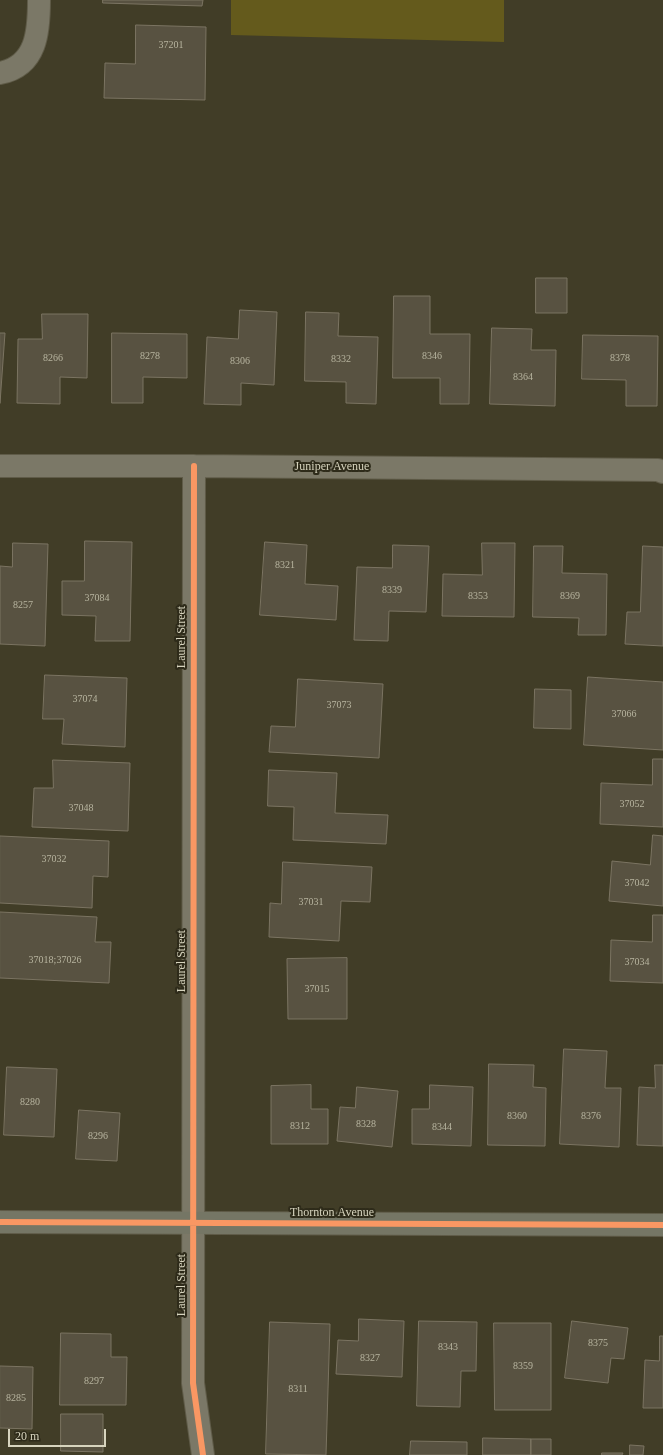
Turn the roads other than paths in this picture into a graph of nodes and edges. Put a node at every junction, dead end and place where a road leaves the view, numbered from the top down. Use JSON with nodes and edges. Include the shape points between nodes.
{"nodes":[{"id":1,"x":39,"y":0,"type":"edge"},
{"id":2,"x":0,"y":73,"type":"edge"},
{"id":3,"x":0,"y":466,"type":"edge"},
{"id":4,"x":194,"y":466,"type":"junction"},
{"id":5,"x":663,"y":472,"type":"edge"},
{"id":6,"x":0,"y":1222,"type":"edge"},
{"id":7,"x":192,"y":1223,"type":"junction"},
{"id":8,"x":663,"y":1225,"type":"edge"},
{"id":9,"x":203,"y":1455,"type":"edge"}],
"edges":[{"from":1,"to":2,"type":"street","via":[[39,25],[35,43],[23,62],[7,72]]},
{"from":3,"to":4,"type":"street","name":"Juniper Avenue"},
{"from":4,"to":5,"type":"street","name":"Juniper Avenue"},
{"from":4,"to":7,"type":"street","name":"Laurel Street"},
{"from":6,"to":7,"type":"main road","name":"Thornton Avenue"},
{"from":7,"to":8,"type":"main road","name":"Thornton Avenue"},
{"from":7,"to":9,"type":"street","name":"Laurel Street","via":[[193,1383]]}]}
